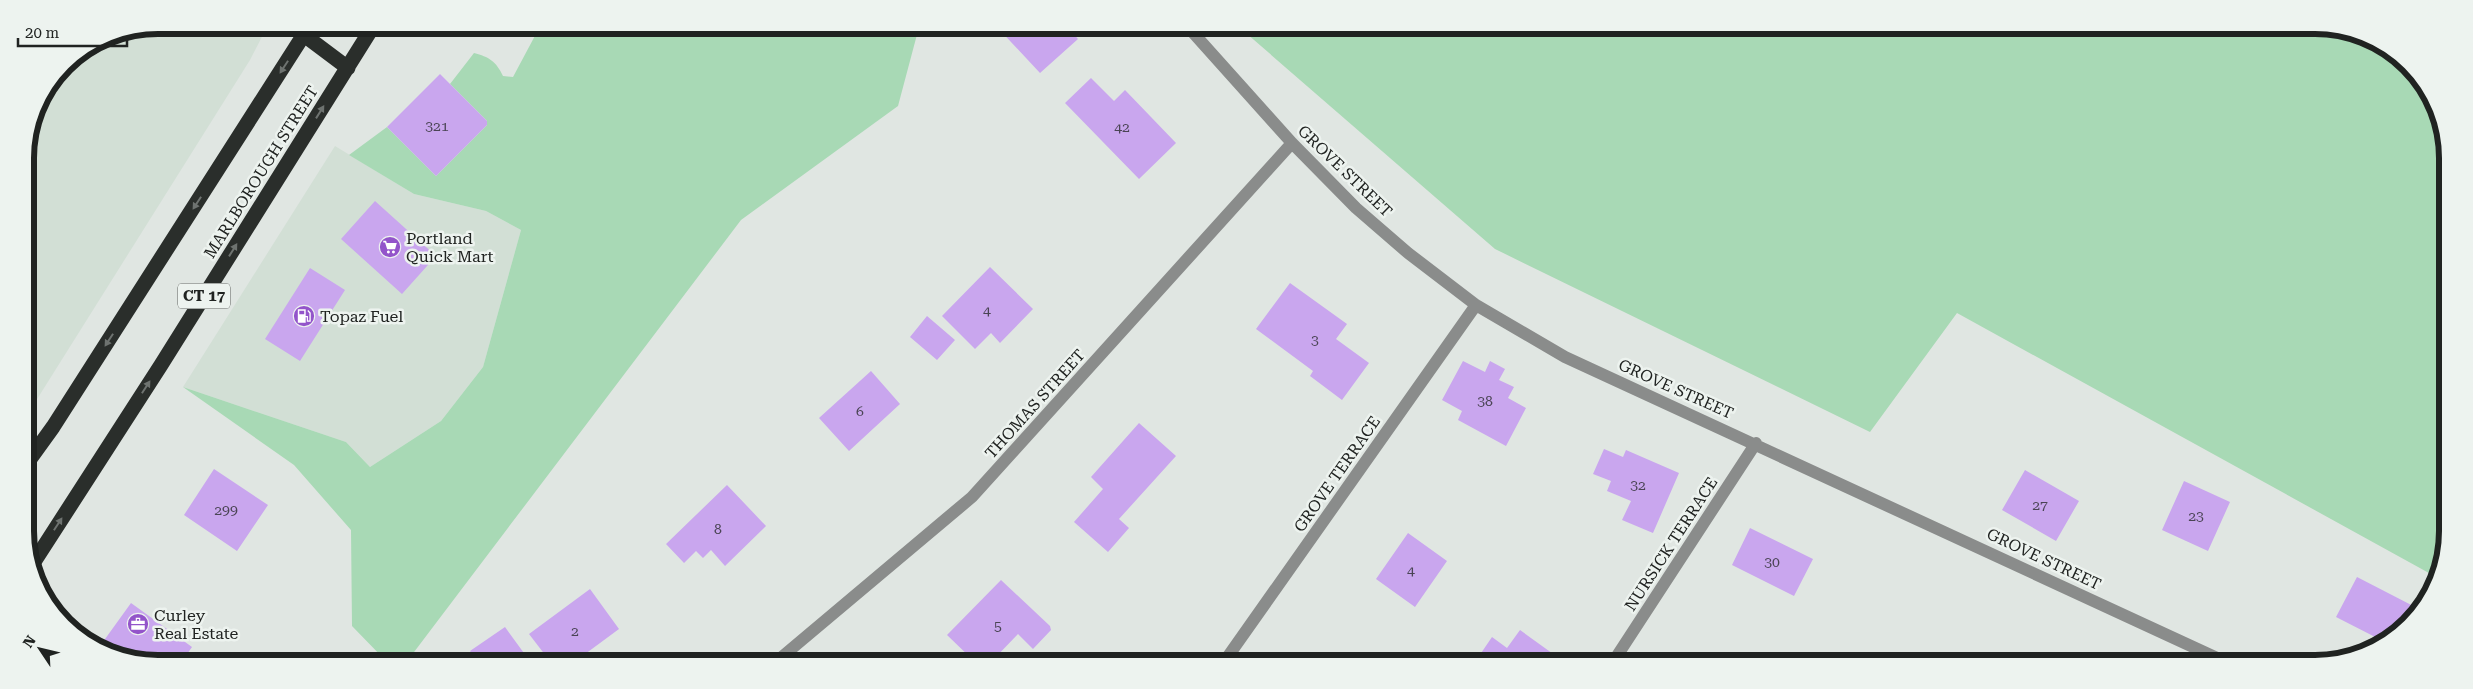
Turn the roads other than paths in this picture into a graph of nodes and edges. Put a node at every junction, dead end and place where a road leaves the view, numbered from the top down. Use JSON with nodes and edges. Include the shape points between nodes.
{"nodes":[{"id":1,"x":304,"y":34,"type":"edge"},
{"id":2,"x":311,"y":34,"type":"edge"},
{"id":3,"x":369,"y":34,"type":"edge"},
{"id":4,"x":1194,"y":34,"type":"edge"},
{"id":5,"x":348,"y":68,"type":"junction"},
{"id":6,"x":1292,"y":144,"type":"junction"},
{"id":7,"x":1476,"y":305,"type":"junction"},
{"id":8,"x":1756,"y":443,"type":"junction"},
{"id":9,"x":34,"y":453,"type":"edge"},
{"id":10,"x":36,"y":557,"type":"edge"},
{"id":11,"x":784,"y":655,"type":"edge"},
{"id":12,"x":1229,"y":655,"type":"edge"},
{"id":13,"x":1618,"y":655,"type":"edge"},
{"id":14,"x":2211,"y":655,"type":"edge"}],
"edges":[{"from":1,"to":9,"type":"highway","one_way":true},
{"from":2,"to":5,"type":"highway"},
{"from":3,"to":5,"type":"highway","name":"MARLBOROUGH STREET","number":"CT 17"},
{"from":4,"to":6,"type":"street","name":"GROVE STREET"},
{"from":10,"to":5,"type":"highway","name":"MARLBOROUGH STREET","number":"CT 17","one_way":true},
{"from":6,"to":7,"type":"street","name":"GROVE STREET","via":[[1356,208]]},
{"from":6,"to":11,"type":"street","name":"THOMAS STREET","via":[[972,497]]},
{"from":7,"to":8,"type":"street","name":"GROVE STREET","via":[[1565,357]]},
{"from":7,"to":12,"type":"street","name":"GROVE TERRACE"},
{"from":8,"to":13,"type":"street","name":"NURSICK TERRACE"},
{"from":8,"to":14,"type":"street","name":"GROVE STREET"}]}
